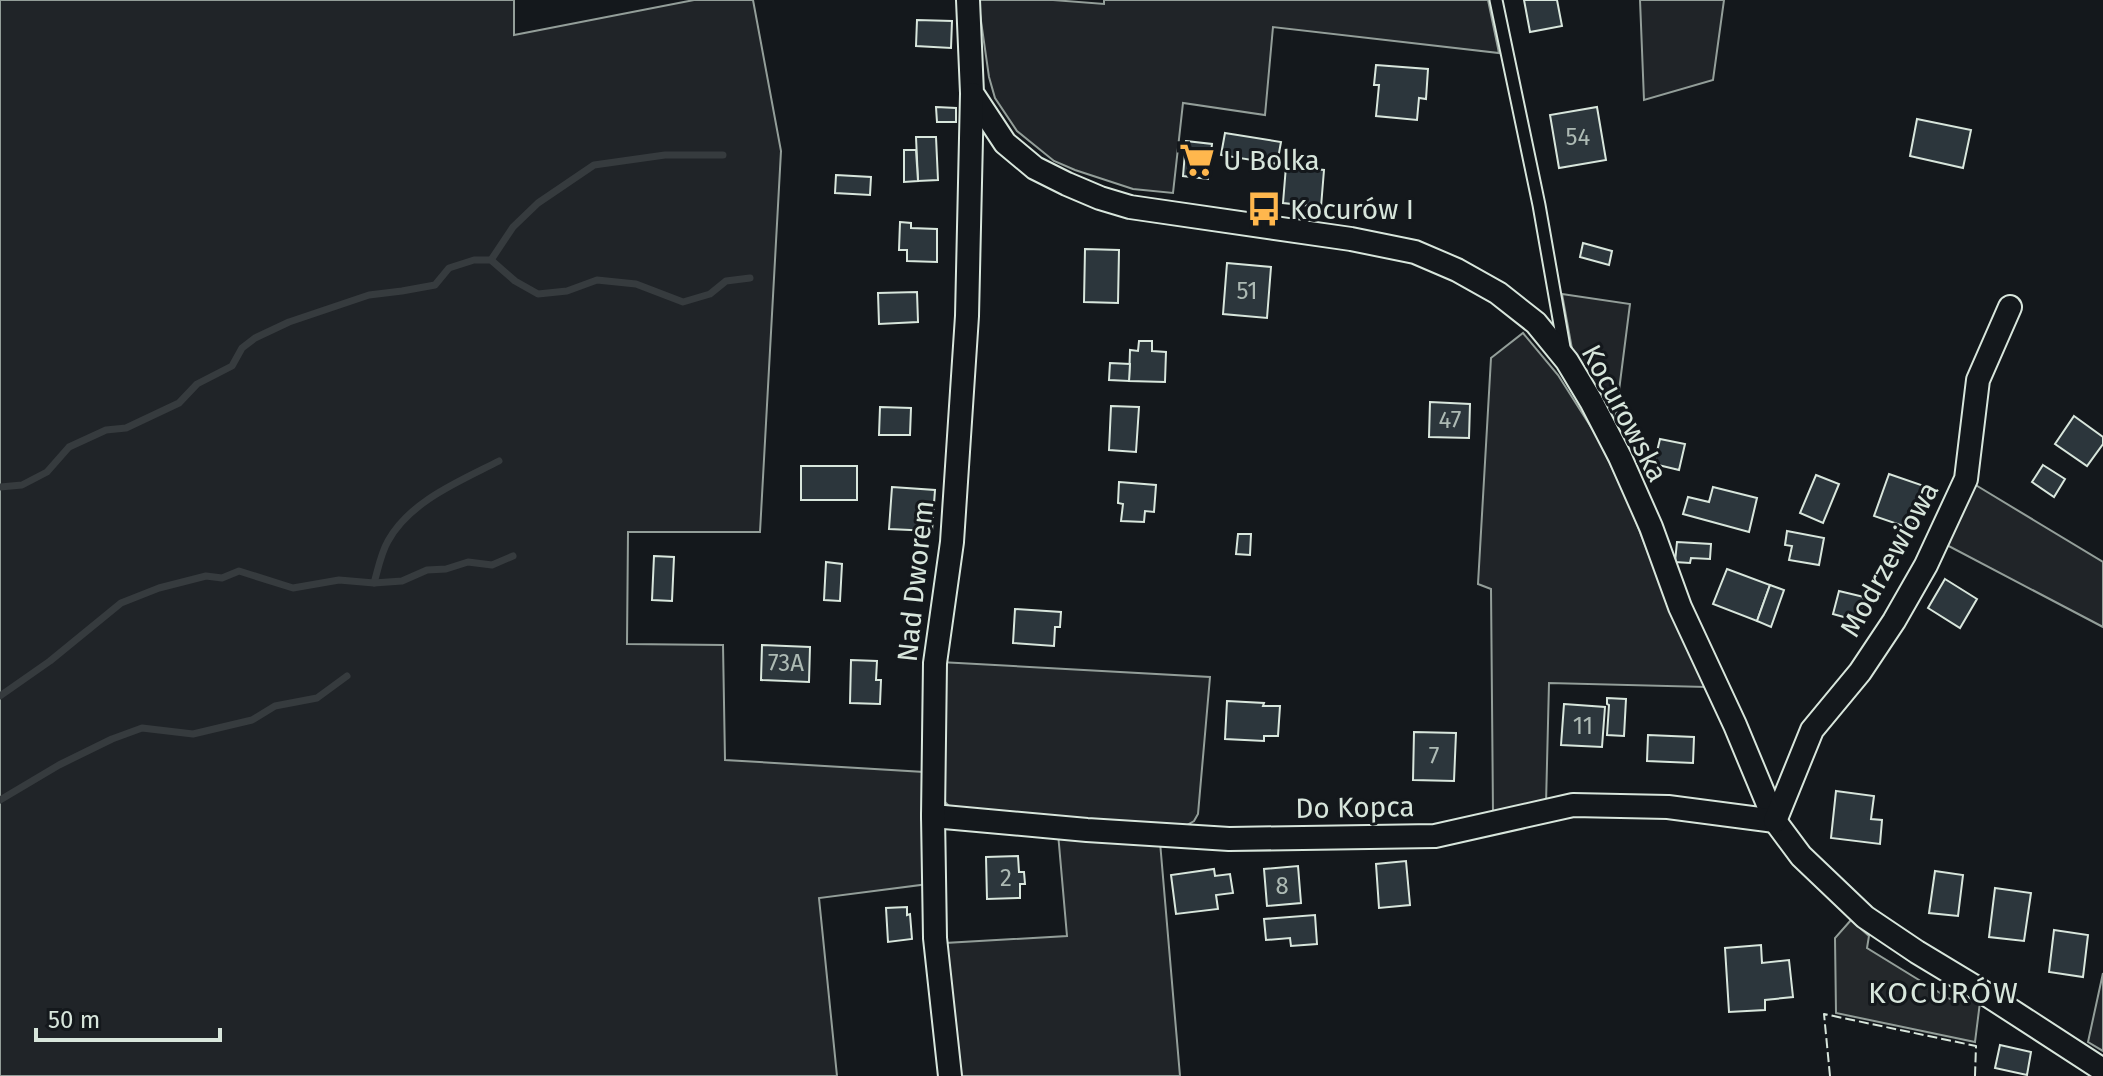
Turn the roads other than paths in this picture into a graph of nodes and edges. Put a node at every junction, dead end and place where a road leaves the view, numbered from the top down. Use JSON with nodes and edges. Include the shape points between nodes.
{"nodes":[{"id":1,"x":968,"y":0,"type":"edge"},
{"id":2,"x":1496,"y":0,"type":"edge"},
{"id":3,"x":972,"y":93,"type":"junction"},
{"id":4,"x":2010,"y":307,"type":"dead end"},
{"id":5,"x":1567,"y":361,"type":"junction"},
{"id":6,"x":933,"y":816,"type":"junction"},
{"id":7,"x":1775,"y":821,"type":"junction"},
{"id":8,"x":2103,"y":1070,"type":"edge"},
{"id":9,"x":950,"y":1076,"type":"edge"}],
"edges":[{"from":1,"to":3,"type":"street"},
{"from":2,"to":5,"type":"lane"},
{"from":3,"to":5,"type":"street","name":"Kocurowska","via":[[1005,143],[1035,168],[1067,184],[1130,207],[1415,252],[1498,293],[1536,323]]},
{"from":3,"to":6,"type":"street","name":"Nad Dworem","via":[[967,316],[952,542],[935,663]]},
{"from":4,"to":7,"type":"street","name":"Modrzewiowa","via":[[1978,380],[1966,479],[1894,621],[1812,730]]},
{"from":5,"to":7,"type":"street","name":"Kocurowska","via":[[1620,457]]},
{"from":6,"to":7,"type":"street","name":"Do Kopca","via":[[1229,839],[1435,836],[1573,805],[1668,807]]},
{"from":6,"to":9,"type":"street","name":"Nad Dworem","via":[[935,938]]},
{"from":7,"to":8,"type":"street","name":"Kocurowska","via":[[1801,856],[1865,917]]}]}
